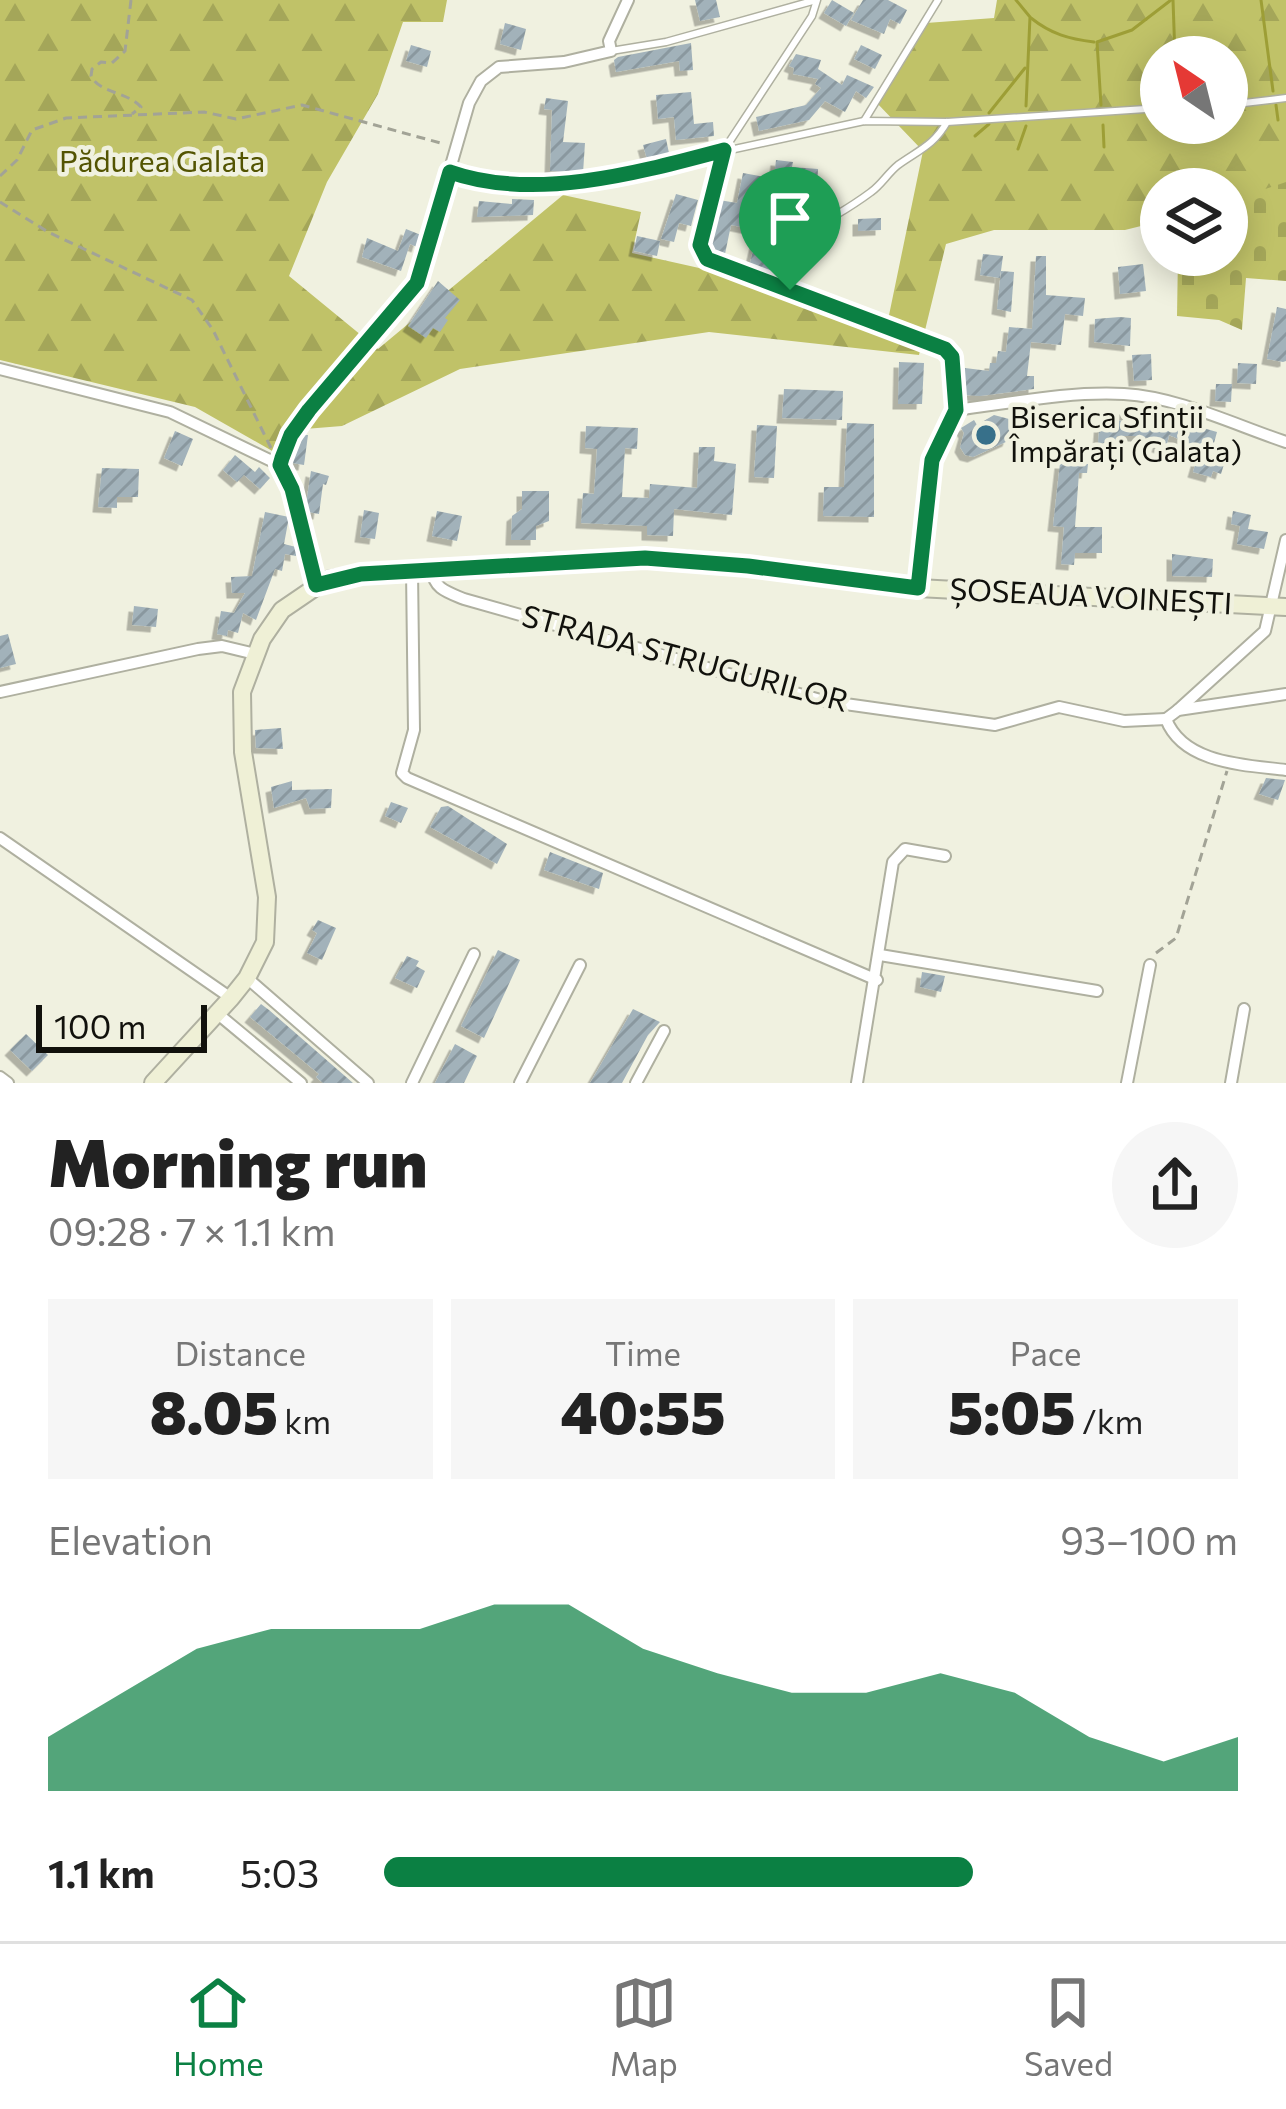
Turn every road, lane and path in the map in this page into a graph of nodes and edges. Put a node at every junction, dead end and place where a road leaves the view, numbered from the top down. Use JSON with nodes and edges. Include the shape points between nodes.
{"nodes":[{"id":1,"x":131,"y":0,"type":"edge"},
{"id":2,"x":628,"y":0,"type":"edge"},
{"id":3,"x":817,"y":0,"type":"edge"},
{"id":4,"x":938,"y":0,"type":"edge"},
{"id":5,"x":611,"y":51,"type":"junction"},
{"id":6,"x":1286,"y":98,"type":"edge"},
{"id":7,"x":1248,"y":103,"type":"edge"},
{"id":8,"x":1140,"y":108,"type":"edge"},
{"id":9,"x":132,"y":115,"type":"junction"},
{"id":10,"x":865,"y":121,"type":"junction"},
{"id":11,"x":947,"y":122,"type":"junction"},
{"id":12,"x":457,"y":149,"type":"junction"},
{"id":13,"x":724,"y":150,"type":"junction"},
{"id":14,"x":450,"y":172,"type":"junction"},
{"id":15,"x":0,"y":176,"type":"edge"},
{"id":16,"x":0,"y":202,"type":"edge"},
{"id":17,"x":790,"y":290,"type":"junction"},
{"id":18,"x":0,"y":369,"type":"edge"},
{"id":19,"x":956,"y":410,"type":"junction"},
{"id":20,"x":1286,"y":442,"type":"edge"},
{"id":21,"x":280,"y":465,"type":"junction"},
{"id":22,"x":1286,"y":540,"type":"edge"},
{"id":23,"x":432,"y":570,"type":"junction"},
{"id":24,"x":412,"y":571,"type":"junction"},
{"id":25,"x":316,"y":585,"type":"junction"},
{"id":26,"x":918,"y":588,"type":"junction"},
{"id":27,"x":1280,"y":607,"type":"edge"},
{"id":28,"x":255,"y":654,"type":"junction"},
{"id":29,"x":0,"y":692,"type":"edge"},
{"id":30,"x":1286,"y":694,"type":"edge"},
{"id":31,"x":1178,"y":710,"type":"junction"},
{"id":32,"x":1166,"y":719,"type":"junction"},
{"id":33,"x":1230,"y":761,"type":"junction"},
{"id":34,"x":1286,"y":770,"type":"edge"},
{"id":35,"x":0,"y":838,"type":"edge"},
{"id":36,"x":945,"y":856,"type":"dead end"},
{"id":37,"x":474,"y":954,"type":"dead end"},
{"id":38,"x":880,"y":955,"type":"junction"},
{"id":39,"x":580,"y":965,"type":"dead end"},
{"id":40,"x":1150,"y":965,"type":"joint"},
{"id":41,"x":247,"y":978,"type":"junction"},
{"id":42,"x":877,"y":980,"type":"junction"},
{"id":43,"x":1097,"y":991,"type":"dead end"},
{"id":44,"x":231,"y":998,"type":"junction"},
{"id":45,"x":1244,"y":1009,"type":"dead end"},
{"id":46,"x":218,"y":1014,"type":"junction"},
{"id":47,"x":664,"y":1030,"type":"dead end"},
{"id":48,"x":0,"y":1077,"type":"edge"},
{"id":49,"x":8,"y":1083,"type":"edge"},
{"id":50,"x":152,"y":1083,"type":"edge"},
{"id":51,"x":301,"y":1083,"type":"edge"},
{"id":52,"x":368,"y":1083,"type":"edge"},
{"id":53,"x":412,"y":1083,"type":"edge"},
{"id":54,"x":520,"y":1083,"type":"edge"},
{"id":55,"x":636,"y":1083,"type":"edge"},
{"id":56,"x":856,"y":1083,"type":"edge"},
{"id":57,"x":1127,"y":1083,"type":"edge"},
{"id":58,"x":1231,"y":1083,"type":"edge"}],
"edges":[{"from":1,"to":9,"type":"path","via":[[125,51],[91,76],[135,100],[141,107]]},
{"from":2,"to":5,"type":"street"},
{"from":3,"to":5,"type":"lane"},
{"from":3,"to":13,"type":"lane"},
{"from":4,"to":10,"type":"lane"},
{"from":5,"to":12,"type":"street","via":[[499,67],[475,92]]},
{"from":6,"to":7,"type":"lane"},
{"from":8,"to":11,"type":"lane"},
{"from":9,"to":12,"type":"path","via":[[236,119],[302,105]]},
{"from":9,"to":15,"type":"path","via":[[66,118],[32,130]]},
{"from":10,"to":11,"type":"lane"},
{"from":10,"to":13,"type":"lane"},
{"from":11,"to":17,"type":"lane","via":[[928,149],[814,227]]},
{"from":12,"to":14,"type":"street"},
{"from":13,"to":14,"type":"lane","via":[[582,182],[481,181]]},
{"from":13,"to":17,"type":"lane","via":[[701,254]]},
{"from":14,"to":21,"type":"street","via":[[417,283],[309,410]]},
{"from":16,"to":21,"type":"path","via":[[192,300]]},
{"from":17,"to":19,"type":"lane","via":[[945,349],[955,363]]},
{"from":18,"to":21,"type":"street","via":[[170,412]]},
{"from":19,"to":20,"type":"street","via":[[1129,394]]},
{"from":19,"to":26,"type":"street","via":[[932,460]]},
{"from":21,"to":25,"type":"street"},
{"from":22,"to":27,"type":"street"},
{"from":23,"to":24,"type":"main road","name":"ȘOSEAUA VOINEȘTI"},
{"from":23,"to":26,"type":"main road","name":"ȘOSEAUA VOINEȘTI","via":[[680,559]]},
{"from":23,"to":32,"type":"street","name":"STRADA STRUGURILOR","via":[[441,589],[464,599],[824,701],[995,725],[1059,707],[1124,721]]},
{"from":24,"to":25,"type":"main road","name":"ȘOSEAUA VOINEȘTI"},
{"from":24,"to":42,"type":"street","via":[[407,778]]},
{"from":25,"to":28,"type":"main road","via":[[282,610]]},
{"from":26,"to":27,"type":"main road","name":"ȘOSEAUA VOINEȘTI"},
{"from":27,"to":31,"type":"street","via":[[1265,631]]},
{"from":28,"to":29,"type":"street","via":[[198,649]]},
{"from":28,"to":41,"type":"main road","via":[[241,731],[268,921]]},
{"from":30,"to":31,"type":"street"},
{"from":31,"to":32,"type":"street"},
{"from":32,"to":33,"type":"street","via":[[1185,746]]},
{"from":33,"to":34,"type":"street"},
{"from":33,"to":40,"type":"path","via":[[1176,938]]},
{"from":35,"to":44,"type":"street"},
{"from":36,"to":38,"type":"street","via":[[911,848],[896,856]]},
{"from":37,"to":53,"type":"street"},
{"from":38,"to":42,"type":"street"},
{"from":38,"to":43,"type":"street"},
{"from":39,"to":54,"type":"street"},
{"from":40,"to":57,"type":"street"},
{"from":41,"to":44,"type":"main road"},
{"from":41,"to":52,"type":"street"},
{"from":42,"to":56,"type":"street"},
{"from":44,"to":46,"type":"main road"},
{"from":45,"to":58,"type":"street"},
{"from":46,"to":50,"type":"main road"},
{"from":46,"to":51,"type":"street"},
{"from":47,"to":55,"type":"street"},
{"from":48,"to":49,"type":"street"}]}
